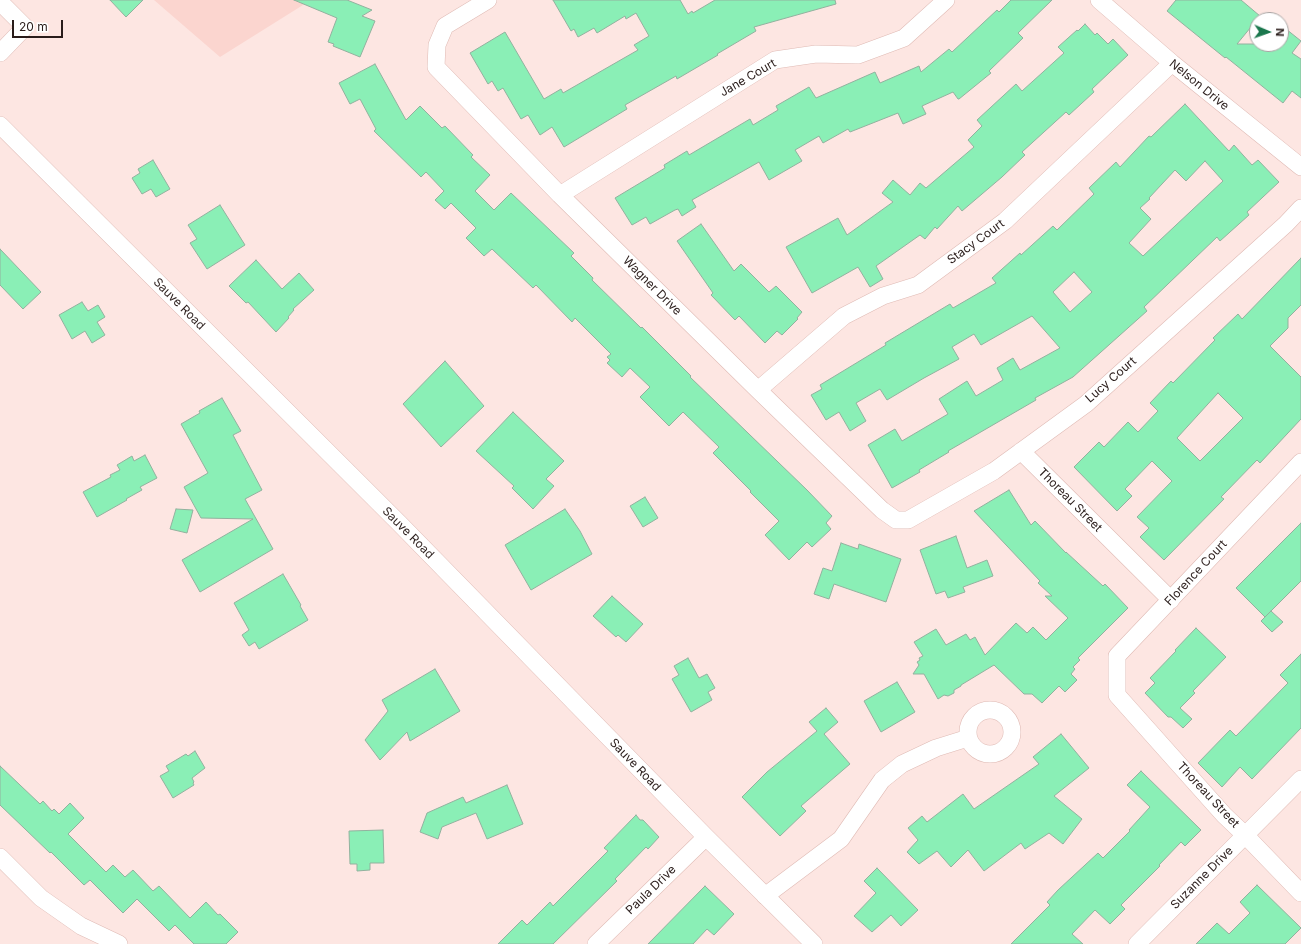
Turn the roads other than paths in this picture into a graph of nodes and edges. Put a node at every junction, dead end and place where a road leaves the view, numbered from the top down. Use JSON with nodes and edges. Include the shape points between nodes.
{"nodes":[{"id":1,"x":488,"y":0,"type":"edge"},
{"id":2,"x":946,"y":0,"type":"edge"},
{"id":3,"x":1099,"y":0,"type":"edge"},
{"id":4,"x":0,"y":2,"type":"edge"},
{"id":5,"x":0,"y":53,"type":"edge"},
{"id":6,"x":1172,"y":63,"type":"junction"},
{"id":7,"x":1,"y":128,"type":"edge"},
{"id":8,"x":1301,"y":168,"type":"edge"},
{"id":9,"x":560,"y":194,"type":"junction"},
{"id":10,"x":1301,"y":208,"type":"edge"},
{"id":11,"x":758,"y":390,"type":"junction"},
{"id":12,"x":1021,"y":451,"type":"junction"},
{"id":13,"x":1301,"y":462,"type":"edge"},
{"id":14,"x":900,"y":520,"type":"joint"},
{"id":15,"x":1171,"y":600,"type":"junction"},
{"id":16,"x":1118,"y":695,"type":"joint"},
{"id":17,"x":968,"y":738,"type":"dead end"},
{"id":18,"x":1301,"y":779,"type":"edge"},
{"id":19,"x":1245,"y":835,"type":"junction"},
{"id":20,"x":706,"y":837,"type":"junction"},
{"id":21,"x":0,"y":857,"type":"edge"},
{"id":22,"x":1301,"y":893,"type":"edge"},
{"id":23,"x":765,"y":896,"type":"junction"},
{"id":24,"x":119,"y":944,"type":"edge"},
{"id":25,"x":596,"y":944,"type":"edge"},
{"id":26,"x":814,"y":944,"type":"edge"},
{"id":27,"x":1137,"y":944,"type":"edge"}],
"edges":[{"from":1,"to":9,"type":"street","name":"Wagner Drive","via":[[445,26],[437,45],[436,67]]},
{"from":2,"to":9,"type":"street","name":"Jane Court","via":[[904,38],[858,56],[816,54],[774,60]]},
{"from":3,"to":6,"type":"street","name":"Nelson Drive"},
{"from":4,"to":5,"type":"street","via":[[25,27]]},
{"from":6,"to":8,"type":"street","name":"Nelson Drive"},
{"from":6,"to":11,"type":"street","name":"Stacy Court","via":[[1004,221],[918,284],[883,296],[844,316]]},
{"from":7,"to":20,"type":"street","name":"Sauve Road","via":[[399,523]]},
{"from":9,"to":11,"type":"street","name":"Wagner Drive"},
{"from":10,"to":12,"type":"street","name":"Lucy Court","via":[[1086,404]]},
{"from":11,"to":14,"type":"street","name":"Wagner Drive","via":[[882,510]]},
{"from":12,"to":14,"type":"street","name":"Lucy Court","via":[[994,471],[908,520]]},
{"from":12,"to":15,"type":"street","name":"Thoreau Street"},
{"from":13,"to":15,"type":"street","name":"Florence Court"},
{"from":15,"to":16,"type":"street","name":"Florence Court","via":[[1117,656]]},
{"from":16,"to":19,"type":"street","name":"Thoreau Street","via":[[1224,815]]},
{"from":17,"to":23,"type":"street","via":[[936,748],[902,764],[882,780],[841,839]]},
{"from":18,"to":19,"type":"street","name":"Suzanne Drive"},
{"from":19,"to":22,"type":"street","name":"Thoreau Street"},
{"from":19,"to":27,"type":"street","name":"Suzanne Drive"},
{"from":20,"to":23,"type":"street","name":"Sauve Road"},
{"from":20,"to":25,"type":"street","name":"Paula Drive"},
{"from":21,"to":24,"type":"street","via":[[41,898],[81,926]]},
{"from":23,"to":26,"type":"street","name":"Sauve Road"}]}
